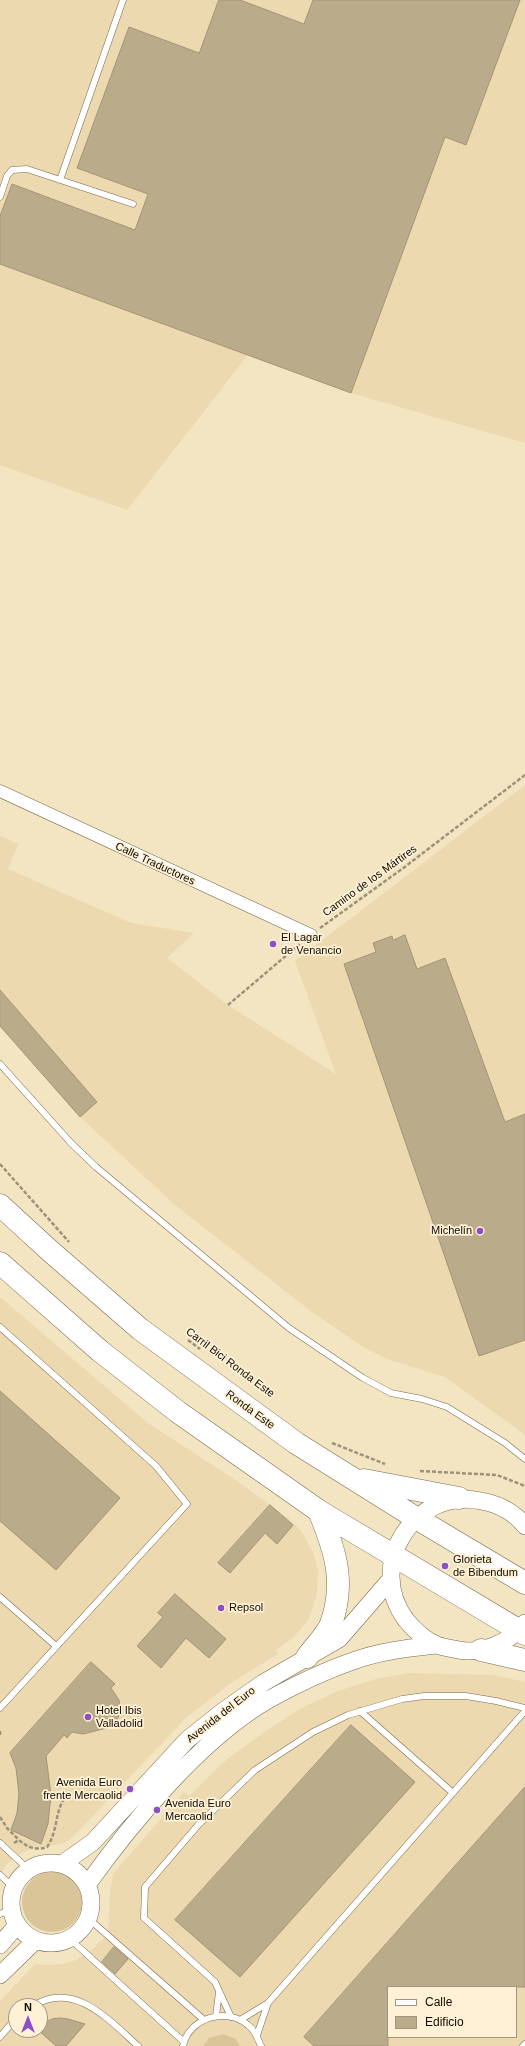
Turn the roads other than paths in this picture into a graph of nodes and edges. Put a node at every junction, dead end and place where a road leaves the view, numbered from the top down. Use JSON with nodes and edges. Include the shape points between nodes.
{"nodes":[{"id":1,"x":123,"y":0,"type":"edge"},
{"id":2,"x":60,"y":180,"type":"junction"},
{"id":3,"x":0,"y":197,"type":"edge"},
{"id":4,"x":133,"y":204,"type":"dead end"},
{"id":5,"x":0,"y":791,"type":"edge"},
{"id":6,"x":311,"y":935,"type":"road end"},
{"id":7,"x":0,"y":1064,"type":"edge"},
{"id":8,"x":0,"y":1205,"type":"edge"},
{"id":9,"x":0,"y":1263,"type":"edge"},
{"id":10,"x":0,"y":1327,"type":"edge"},
{"id":11,"x":525,"y":1459,"type":"edge"},
{"id":12,"x":355,"y":1479,"type":"junction"},
{"id":13,"x":459,"y":1498,"type":"junction"},
{"id":14,"x":319,"y":1511,"type":"junction"},
{"id":15,"x":416,"y":1518,"type":"junction"},
{"id":16,"x":524,"y":1523,"type":"edge"},
{"id":17,"x":393,"y":1555,"type":"junction"},
{"id":18,"x":391,"y":1579,"type":"junction"},
{"id":19,"x":525,"y":1583,"type":"edge"},
{"id":20,"x":0,"y":1597,"type":"edge"},
{"id":21,"x":523,"y":1629,"type":"edge"},
{"id":22,"x":436,"y":1645,"type":"junction"},
{"id":23,"x":56,"y":1646,"type":"junction"},
{"id":24,"x":480,"y":1650,"type":"junction"},
{"id":25,"x":307,"y":1657,"type":"junction"},
{"id":26,"x":525,"y":1660,"type":"edge"},
{"id":27,"x":0,"y":1708,"type":"edge"},
{"id":28,"x":525,"y":1708,"type":"edge"},
{"id":29,"x":525,"y":1711,"type":"edge"},
{"id":30,"x":360,"y":1712,"type":"junction"},
{"id":31,"x":453,"y":1793,"type":"junction"},
{"id":32,"x":0,"y":1843,"type":"edge"},
{"id":33,"x":62,"y":1864,"type":"junction"},
{"id":34,"x":29,"y":1870,"type":"junction"},
{"id":35,"x":0,"y":1875,"type":"edge"},
{"id":36,"x":87,"y":1885,"type":"junction"},
{"id":37,"x":14,"y":1888,"type":"junction"},
{"id":38,"x":6,"y":1911,"type":"edge"},
{"id":39,"x":88,"y":1919,"type":"junction"},
{"id":40,"x":17,"y":1925,"type":"junction"},
{"id":41,"x":70,"y":1939,"type":"junction"},
{"id":42,"x":35,"y":1941,"type":"junction"},
{"id":43,"x":0,"y":1945,"type":"edge"},
{"id":44,"x":0,"y":1975,"type":"edge"},
{"id":45,"x":219,"y":1992,"type":"junction"},
{"id":46,"x":48,"y":2000,"type":"edge"},
{"id":47,"x":268,"y":2003,"type":"junction"},
{"id":48,"x":216,"y":2016,"type":"junction"},
{"id":49,"x":231,"y":2017,"type":"junction"},
{"id":50,"x":204,"y":2020,"type":"junction"},
{"id":51,"x":240,"y":2020,"type":"junction"},
{"id":52,"x":8,"y":2028,"type":"edge"},
{"id":53,"x":257,"y":2035,"type":"junction"},
{"id":54,"x":0,"y":2037,"type":"edge"},
{"id":55,"x":183,"y":2044,"type":"edge"},
{"id":56,"x":138,"y":2046,"type":"edge"},
{"id":57,"x":261,"y":2046,"type":"edge"}],
"edges":[{"from":1,"to":2,"type":"lane"},
{"from":2,"to":3,"type":"lane","via":[[27,169],[12,170],[7,176]]},
{"from":2,"to":4,"type":"lane"},
{"from":5,"to":6,"type":"street","name":"Calle Traductores"},
{"from":7,"to":11,"type":"lane","via":[[96,1167],[289,1328],[363,1378],[391,1393],[447,1407],[505,1443]]},
{"from":8,"to":12,"type":"highway","name":"Ronda Este","via":[[140,1329],[296,1443]]},
{"from":9,"to":14,"type":"highway","via":[[112,1361],[178,1412]]},
{"from":10,"to":23,"type":"lane","via":[[156,1466],[187,1504]]},
{"from":12,"to":13,"type":"highway"},
{"from":12,"to":15,"type":"highway","name":"Ronda Este"},
{"from":13,"to":15,"type":"street","via":[[435,1506]]},
{"from":13,"to":16,"type":"street","via":[[492,1503],[507,1510]]},
{"from":14,"to":17,"type":"highway"},
{"from":14,"to":25,"type":"highway","via":[[332,1541],[339,1569],[338,1594],[330,1626]]},
{"from":15,"to":17,"type":"street","via":[[405,1531]]},
{"from":15,"to":19,"type":"highway","name":"Ronda Este"},
{"from":17,"to":18,"type":"street"},
{"from":17,"to":21,"type":"highway"},
{"from":18,"to":22,"type":"street","via":[[394,1597],[401,1613],[412,1627]]},
{"from":18,"to":25,"type":"street","name":"Avenida del Euro","via":[[339,1639]]},
{"from":20,"to":23,"type":"lane"},
{"from":21,"to":24,"type":"street","via":[[501,1643]]},
{"from":22,"to":24,"type":"street","via":[[458,1650]]},
{"from":22,"to":36,"type":"street","name":"Avenida del Euro","via":[[354,1660],[268,1701],[238,1721],[202,1752],[151,1805],[108,1855]]},
{"from":23,"to":27,"type":"lane"},
{"from":24,"to":26,"type":"highway"},
{"from":25,"to":33,"type":"street","name":"Avenida del Euro","via":[[263,1683],[187,1740],[93,1842]]},
{"from":28,"to":30,"type":"lane","via":[[466,1696],[424,1696],[402,1699]]},
{"from":29,"to":31,"type":"lane"},
{"from":30,"to":31,"type":"lane"},
{"from":30,"to":45,"type":"lane","via":[[313,1732],[255,1770],[200,1824],[145,1887],[144,1918],[215,1982]]},
{"from":31,"to":47,"type":"lane"},
{"from":32,"to":34,"type":"lane"},
{"from":33,"to":34,"type":"street","via":[[45,1864]]},
{"from":33,"to":36,"type":"street","via":[[77,1873]]},
{"from":34,"to":37,"type":"street"},
{"from":35,"to":37,"type":"lane"},
{"from":36,"to":39,"type":"street","via":[[92,1904]]},
{"from":37,"to":38,"type":"street","via":[[11,1903]]},
{"from":38,"to":40,"type":"street"},
{"from":39,"to":41,"type":"street","via":[[84,1927]]},
{"from":39,"to":50,"type":"lane"},
{"from":40,"to":42,"type":"street"},
{"from":40,"to":43,"type":"street"},
{"from":41,"to":42,"type":"street","via":[[47,1944]]},
{"from":41,"to":55,"type":"lane"},
{"from":42,"to":44,"type":"street"},
{"from":45,"to":48,"type":"lane"},
{"from":45,"to":49,"type":"lane"},
{"from":46,"to":56,"type":"lane","via":[[69,1997],[98,2010]]},
{"from":47,"to":51,"type":"lane"},
{"from":47,"to":53,"type":"lane"},
{"from":48,"to":49,"type":"lane"},
{"from":48,"to":50,"type":"lane"},
{"from":49,"to":51,"type":"lane"},
{"from":50,"to":55,"type":"lane","via":[[195,2026]]},
{"from":51,"to":53,"type":"lane","via":[[249,2025]]},
{"from":52,"to":54,"type":"lane"},
{"from":53,"to":57,"type":"lane"}]}
